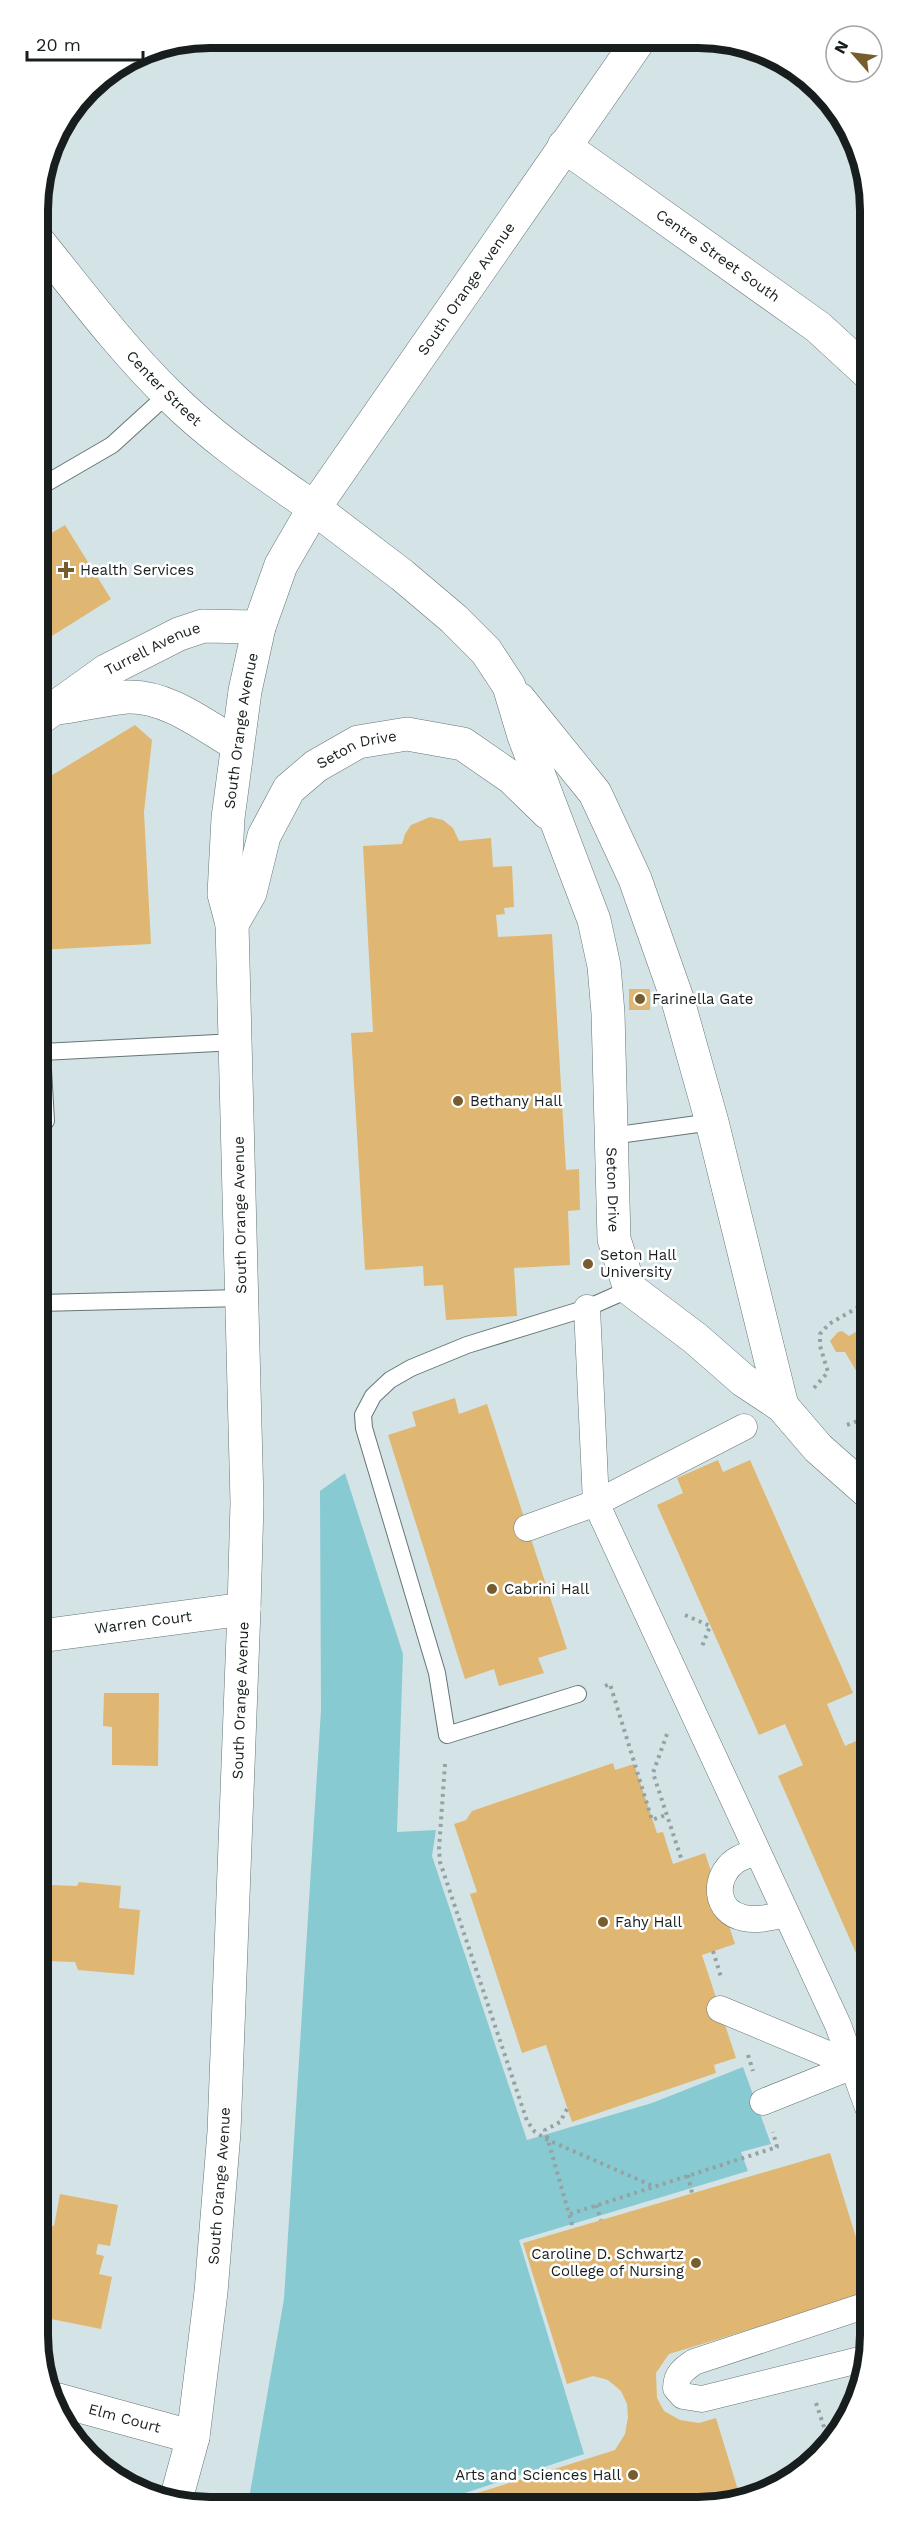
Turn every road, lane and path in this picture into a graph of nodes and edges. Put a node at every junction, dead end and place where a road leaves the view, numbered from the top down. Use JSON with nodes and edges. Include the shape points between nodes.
{"nodes":[{"id":1,"x":633,"y":48,"type":"edge"},
{"id":2,"x":564,"y":146,"type":"junction"},
{"id":3,"x":48,"y":253,"type":"edge"},
{"id":4,"x":860,"y":366,"type":"edge"},
{"id":5,"x":168,"y":394,"type":"junction"},
{"id":6,"x":48,"y":482,"type":"edge"},
{"id":7,"x":314,"y":508,"type":"junction"},
{"id":8,"x":259,"y":627,"type":"junction"},
{"id":9,"x":509,"y":686,"type":"junction"},
{"id":10,"x":48,"y":713,"type":"edge"},
{"id":11,"x":48,"y":714,"type":"edge"},
{"id":12,"x":236,"y":744,"type":"junction"},
{"id":13,"x":555,"y":819,"type":"junction"},
{"id":14,"x":232,"y":924,"type":"junction"},
{"id":15,"x":236,"y":1042,"type":"junction"},
{"id":16,"x":48,"y":1052,"type":"edge"},
{"id":17,"x":712,"y":1122,"type":"junction"},
{"id":18,"x":611,"y":1136,"type":"junction"},
{"id":19,"x":630,"y":1289,"type":"junction"},
{"id":20,"x":242,"y":1298,"type":"junction"},
{"id":21,"x":48,"y":1303,"type":"edge"},
{"id":22,"x":860,"y":1306,"type":"edge"},
{"id":23,"x":587,"y":1308,"type":"junction"},
{"id":24,"x":811,"y":1391,"type":"dead end"},
{"id":25,"x":782,"y":1406,"type":"junction"},
{"id":26,"x":860,"y":1420,"type":"edge"},
{"id":27,"x":744,"y":1427,"type":"dead end"},
{"id":28,"x":837,"y":1428,"type":"dead end"},
{"id":29,"x":860,"y":1484,"type":"edge"},
{"id":30,"x":596,"y":1503,"type":"junction"},
{"id":31,"x":527,"y":1528,"type":"dead end"},
{"id":32,"x":244,"y":1609,"type":"junction"},
{"id":33,"x":48,"y":1635,"type":"edge"},
{"id":34,"x":578,"y":1694,"type":"joint"},
{"id":35,"x":447,"y":1735,"type":"junction"},
{"id":36,"x":668,"y":1815,"type":"dead end"},
{"id":37,"x":757,"y":1852,"type":"junction"},
{"id":38,"x":785,"y":1914,"type":"junction"},
{"id":39,"x":713,"y":1951,"type":"dead end"},
{"id":40,"x":727,"y":2012,"type":"junction"},
{"id":41,"x":860,"y":2060,"type":"edge"},
{"id":42,"x":860,"y":2062,"type":"edge"},
{"id":43,"x":860,"y":2064,"type":"edge"},
{"id":44,"x":763,"y":2102,"type":"junction"},
{"id":45,"x":567,"y":2109,"type":"dead end"},
{"id":46,"x":548,"y":2140,"type":"junction"},
{"id":47,"x":688,"y":2175,"type":"junction"},
{"id":48,"x":653,"y":2186,"type":"junction"},
{"id":49,"x":693,"y":2193,"type":"dead end"},
{"id":50,"x":596,"y":2205,"type":"junction"},
{"id":51,"x":570,"y":2214,"type":"junction"},
{"id":52,"x":601,"y":2220,"type":"dead end"},
{"id":53,"x":573,"y":2228,"type":"dead end"},
{"id":54,"x":860,"y":2307,"type":"edge"},
{"id":55,"x":858,"y":2360,"type":"edge"},
{"id":56,"x":62,"y":2401,"type":"edge"},
{"id":57,"x":193,"y":2437,"type":"junction"},
{"id":58,"x":178,"y":2494,"type":"edge"}],
"edges":[{"from":1,"to":2,"type":"street","name":"South Orange Avenue"},
{"from":2,"to":4,"type":"street","name":"Centre Street South","via":[[818,327]]},
{"from":2,"to":7,"type":"street","name":"South Orange Avenue"},
{"from":3,"to":5,"type":"street","name":"Center Street"},
{"from":5,"to":6,"type":"lane","via":[[112,445]]},
{"from":5,"to":7,"type":"street","name":"Center Street","via":[[245,460]]},
{"from":7,"to":8,"type":"street","name":"South Orange Avenue","via":[[281,565]]},
{"from":7,"to":9,"type":"street","name":"Seton Drive","via":[[454,619],[486,651]]},
{"from":8,"to":10,"type":"street","name":"Turrell Avenue","via":[[203,626],[179,634],[106,671]]},
{"from":8,"to":12,"type":"street","name":"South Orange Avenue"},
{"from":9,"to":13,"type":"street","name":"Seton Drive"},
{"from":9,"to":17,"type":"street","via":[[595,793],[635,879],[678,1001]]},
{"from":11,"to":12,"type":"street","name":"Turrell Avenue","via":[[128,697],[145,699],[183,712]]},
{"from":12,"to":14,"type":"street","name":"South Orange Avenue","via":[[224,894]]},
{"from":13,"to":14,"type":"street","name":"Seton Drive","via":[[512,778],[463,744],[407,734],[358,742],[316,766],[289,789],[264,836],[250,893]]},
{"from":13,"to":18,"type":"street","name":"Seton Drive","via":[[594,920],[604,966]]},
{"from":14,"to":15,"type":"street","name":"South Orange Avenue"},
{"from":15,"to":16,"type":"lane"},
{"from":15,"to":20,"type":"street","name":"South Orange Avenue"},
{"from":17,"to":18,"type":"lane"},
{"from":17,"to":25,"type":"street"},
{"from":18,"to":19,"type":"street","name":"Seton Drive","via":[[614,1239]]},
{"from":19,"to":23,"type":"lane"},
{"from":19,"to":25,"type":"street","via":[[743,1380]]},
{"from":20,"to":21,"type":"lane"},
{"from":20,"to":32,"type":"street","name":"South Orange Avenue","via":[[247,1503]]},
{"from":22,"to":24,"type":"path","via":[[829,1324],[820,1334],[828,1372]]},
{"from":23,"to":30,"type":"street"},
{"from":23,"to":35,"type":"lane","via":[[467,1345],[411,1368],[380,1388],[363,1415],[437,1673]]},
{"from":25,"to":29,"type":"street","via":[[818,1448]]},
{"from":26,"to":28,"type":"path"},
{"from":27,"to":30,"type":"street"},
{"from":30,"to":31,"type":"street"},
{"from":30,"to":37,"type":"street"},
{"from":32,"to":33,"type":"street","name":"Warren Court"},
{"from":32,"to":57,"type":"street","name":"South Orange Avenue","via":[[224,2132],[211,2292]]},
{"from":34,"to":35,"type":"lane"},
{"from":34,"to":36,"type":"path","via":[[610,1684],[652,1820]]},
{"from":35,"to":46,"type":"path","via":[[441,1862],[527,2121]]},
{"from":37,"to":38,"type":"street"},
{"from":37,"to":38,"type":"street","via":[[735,1861],[725,1872],[719,1885],[720,1899],[728,1911],[743,1918]]},
{"from":38,"to":41,"type":"street","via":[[838,2025]]},
{"from":39,"to":40,"type":"path"},
{"from":40,"to":42,"type":"street"},
{"from":40,"to":44,"type":"path"},
{"from":43,"to":44,"type":"street"},
{"from":44,"to":47,"type":"path","via":[[777,2146]]},
{"from":45,"to":46,"type":"path","via":[[560,2122],[546,2130]]},
{"from":46,"to":48,"type":"path"},
{"from":46,"to":51,"type":"path"},
{"from":47,"to":48,"type":"path"},
{"from":47,"to":49,"type":"path"},
{"from":48,"to":50,"type":"path"},
{"from":50,"to":51,"type":"path"},
{"from":50,"to":52,"type":"path"},
{"from":51,"to":53,"type":"path"},
{"from":54,"to":55,"type":"street","via":[[694,2362],[681,2371],[676,2388],[683,2396],[702,2399]]},
{"from":56,"to":57,"type":"street","name":"Elm Court"},
{"from":57,"to":58,"type":"street","name":"South Orange Avenue"}]}
